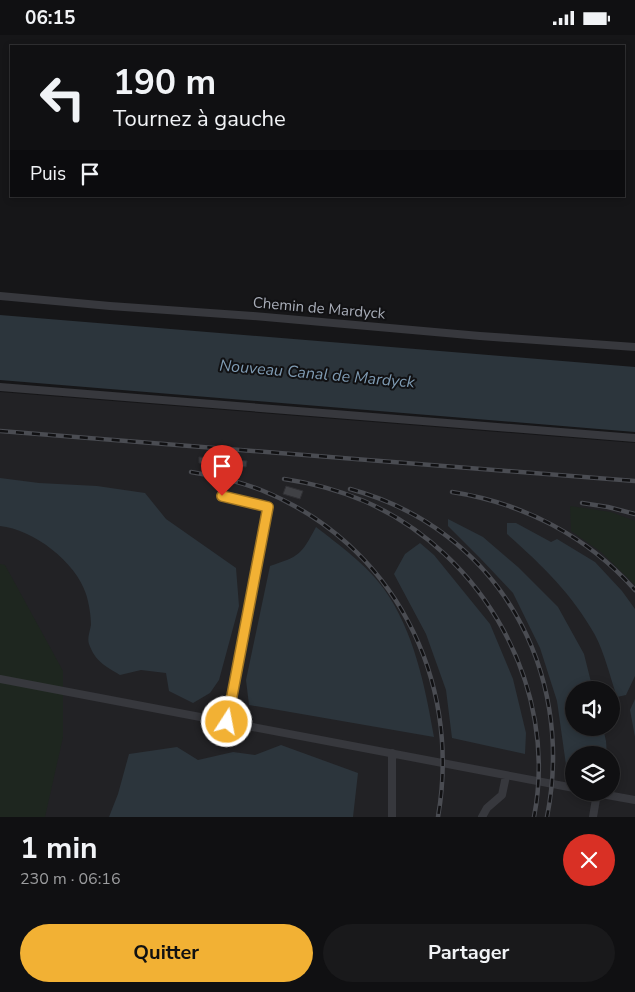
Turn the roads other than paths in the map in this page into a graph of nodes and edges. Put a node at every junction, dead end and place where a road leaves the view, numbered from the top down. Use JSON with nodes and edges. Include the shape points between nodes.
{"nodes":[{"id":1,"x":0,"y":296,"type":"edge"},
{"id":2,"x":635,"y":347,"type":"edge"},
{"id":3,"x":0,"y":387,"type":"edge"},
{"id":4,"x":635,"y":438,"type":"edge"},
{"id":5,"x":222,"y":496,"type":"dead end"},
{"id":6,"x":0,"y":679,"type":"edge"},
{"id":7,"x":227,"y":722,"type":"junction"},
{"id":8,"x":392,"y":753,"type":"junction"},
{"id":9,"x":506,"y":776,"type":"junction"},
{"id":10,"x":565,"y":786,"type":"edge"},
{"id":11,"x":620,"y":797,"type":"edge"},
{"id":12,"x":635,"y":800,"type":"edge"},
{"id":13,"x":596,"y":801,"type":"edge"},
{"id":14,"x":392,"y":817,"type":"edge"},
{"id":15,"x":482,"y":817,"type":"edge"},
{"id":16,"x":593,"y":817,"type":"edge"}],
"edges":[{"from":1,"to":2,"type":"street","name":"Chemin de Mardyck"},
{"from":3,"to":4,"type":"street"},
{"from":5,"to":7,"type":"street","via":[[268,507]]},
{"from":6,"to":7,"type":"street"},
{"from":7,"to":8,"type":"street"},
{"from":8,"to":9,"type":"street"},
{"from":8,"to":14,"type":"street"},
{"from":9,"to":10,"type":"street"},
{"from":9,"to":15,"type":"street","via":[[502,795]]},
{"from":11,"to":12,"type":"street"},
{"from":13,"to":16,"type":"street"}]}
